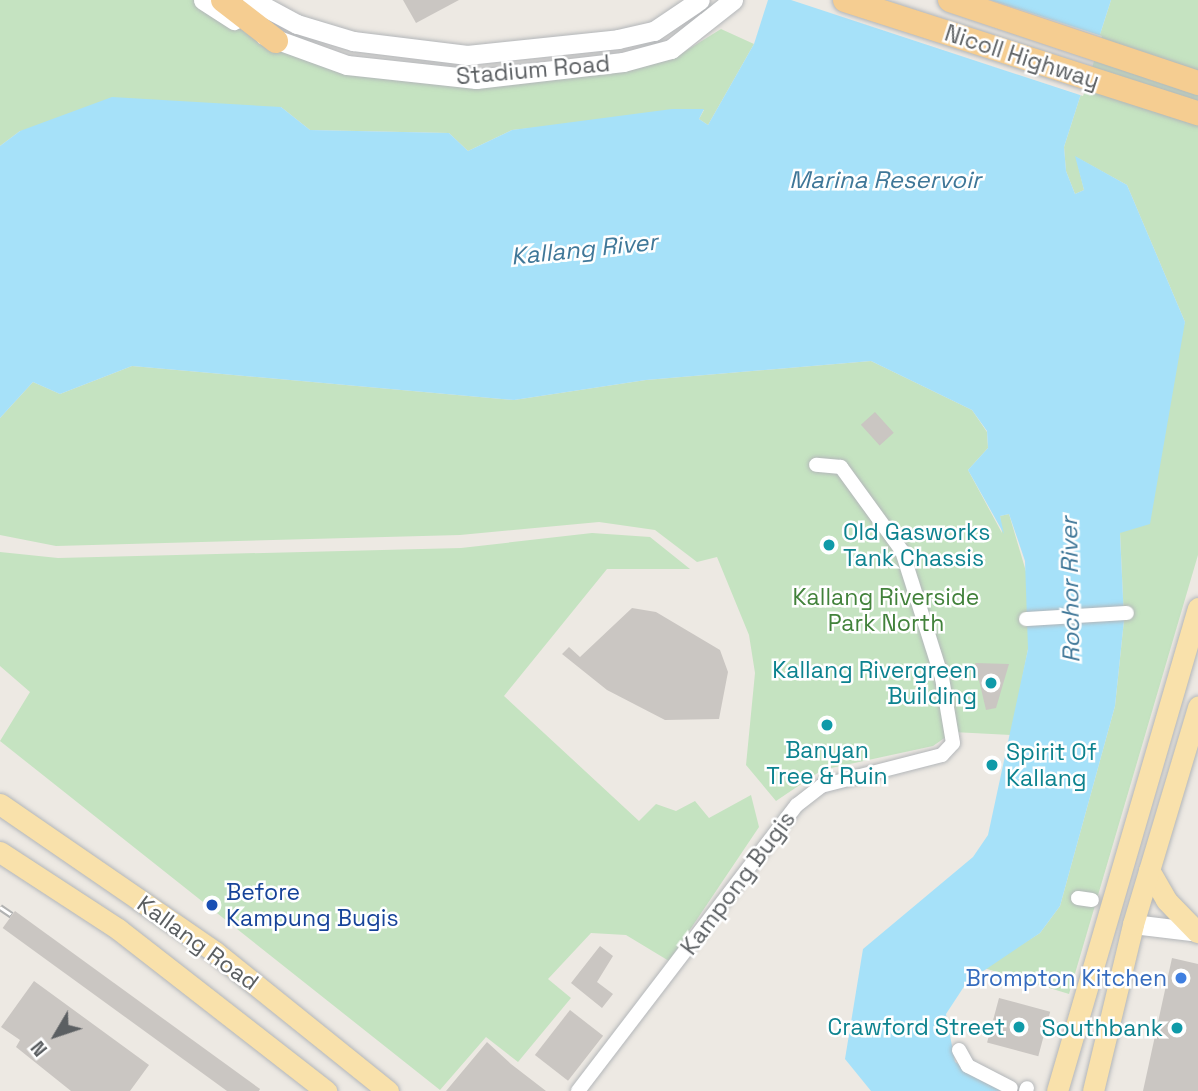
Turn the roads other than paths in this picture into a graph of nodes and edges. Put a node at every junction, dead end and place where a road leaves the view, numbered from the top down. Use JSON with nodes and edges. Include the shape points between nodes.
{"nodes":[{"id":1,"x":203,"y":0,"type":"edge"},
{"id":2,"x":223,"y":0,"type":"edge"},
{"id":3,"x":252,"y":0,"type":"edge"},
{"id":4,"x":700,"y":0,"type":"edge"},
{"id":5,"x":733,"y":0,"type":"edge"},
{"id":6,"x":845,"y":0,"type":"edge"},
{"id":7,"x":950,"y":0,"type":"edge"},
{"id":8,"x":276,"y":41,"type":"junction"},
{"id":9,"x":1198,"y":83,"type":"edge"},
{"id":10,"x":1198,"y":114,"type":"edge"},
{"id":11,"x":816,"y":465,"type":"dead end"},
{"id":12,"x":1198,"y":608,"type":"edge"},
{"id":13,"x":1127,"y":613,"type":"dead end"},
{"id":14,"x":1026,"y":618,"type":"dead end"},
{"id":15,"x":1198,"y":707,"type":"edge"},
{"id":16,"x":4,"y":812,"type":"edge"},
{"id":17,"x":0,"y":840,"type":"edge"},
{"id":18,"x":5,"y":856,"type":"edge"},
{"id":19,"x":1149,"y":870,"type":"junction"},
{"id":20,"x":1133,"y":923,"type":"junction"},
{"id":21,"x":1197,"y":932,"type":"edge"},
{"id":22,"x":959,"y":1050,"type":"dead end"},
{"id":23,"x":1022,"y":1089,"type":"edge"},
{"id":24,"x":1058,"y":1090,"type":"edge"},
{"id":25,"x":326,"y":1091,"type":"edge"},
{"id":26,"x":388,"y":1091,"type":"edge"},
{"id":27,"x":579,"y":1091,"type":"edge"},
{"id":28,"x":1093,"y":1091,"type":"edge"}],
"edges":[{"from":1,"to":8,"type":"street","name":"Stadium Road"},
{"from":2,"to":8,"type":"highway"},
{"from":3,"to":4,"type":"street","name":"Stadium Road","via":[[297,24],[353,41],[467,55],[630,36],[654,30]]},
{"from":5,"to":8,"type":"street","name":"Stadium Road","via":[[671,49],[539,74],[416,76],[316,57]]},
{"from":6,"to":10,"type":"highway","name":"Nicoll Highway"},
{"from":7,"to":9,"type":"highway","name":"Nicoll Highway"},
{"from":11,"to":27,"type":"street","name":"Kampong Bugis","via":[[841,467],[902,551],[942,678],[953,743],[942,755],[821,786],[797,805]]},
{"from":12,"to":24,"type":"main road"},
{"from":13,"to":14,"type":"street"},
{"from":15,"to":19,"type":"main road"},
{"from":16,"to":26,"type":"main road","name":"Kallang Road","via":[[215,952]]},
{"from":17,"to":18,"type":"main road"},
{"from":18,"to":25,"type":"main road","name":"Kallang Road","via":[[118,929]]},
{"from":19,"to":20,"type":"main road"},
{"from":19,"to":21,"type":"main road","via":[[1166,900]]},
{"from":20,"to":21,"type":"street"},
{"from":20,"to":24,"type":"main road","via":[[1114,929],[1081,1042]]},
{"from":20,"to":28,"type":"main road"},
{"from":22,"to":23,"type":"street","via":[[968,1066]]}]}
